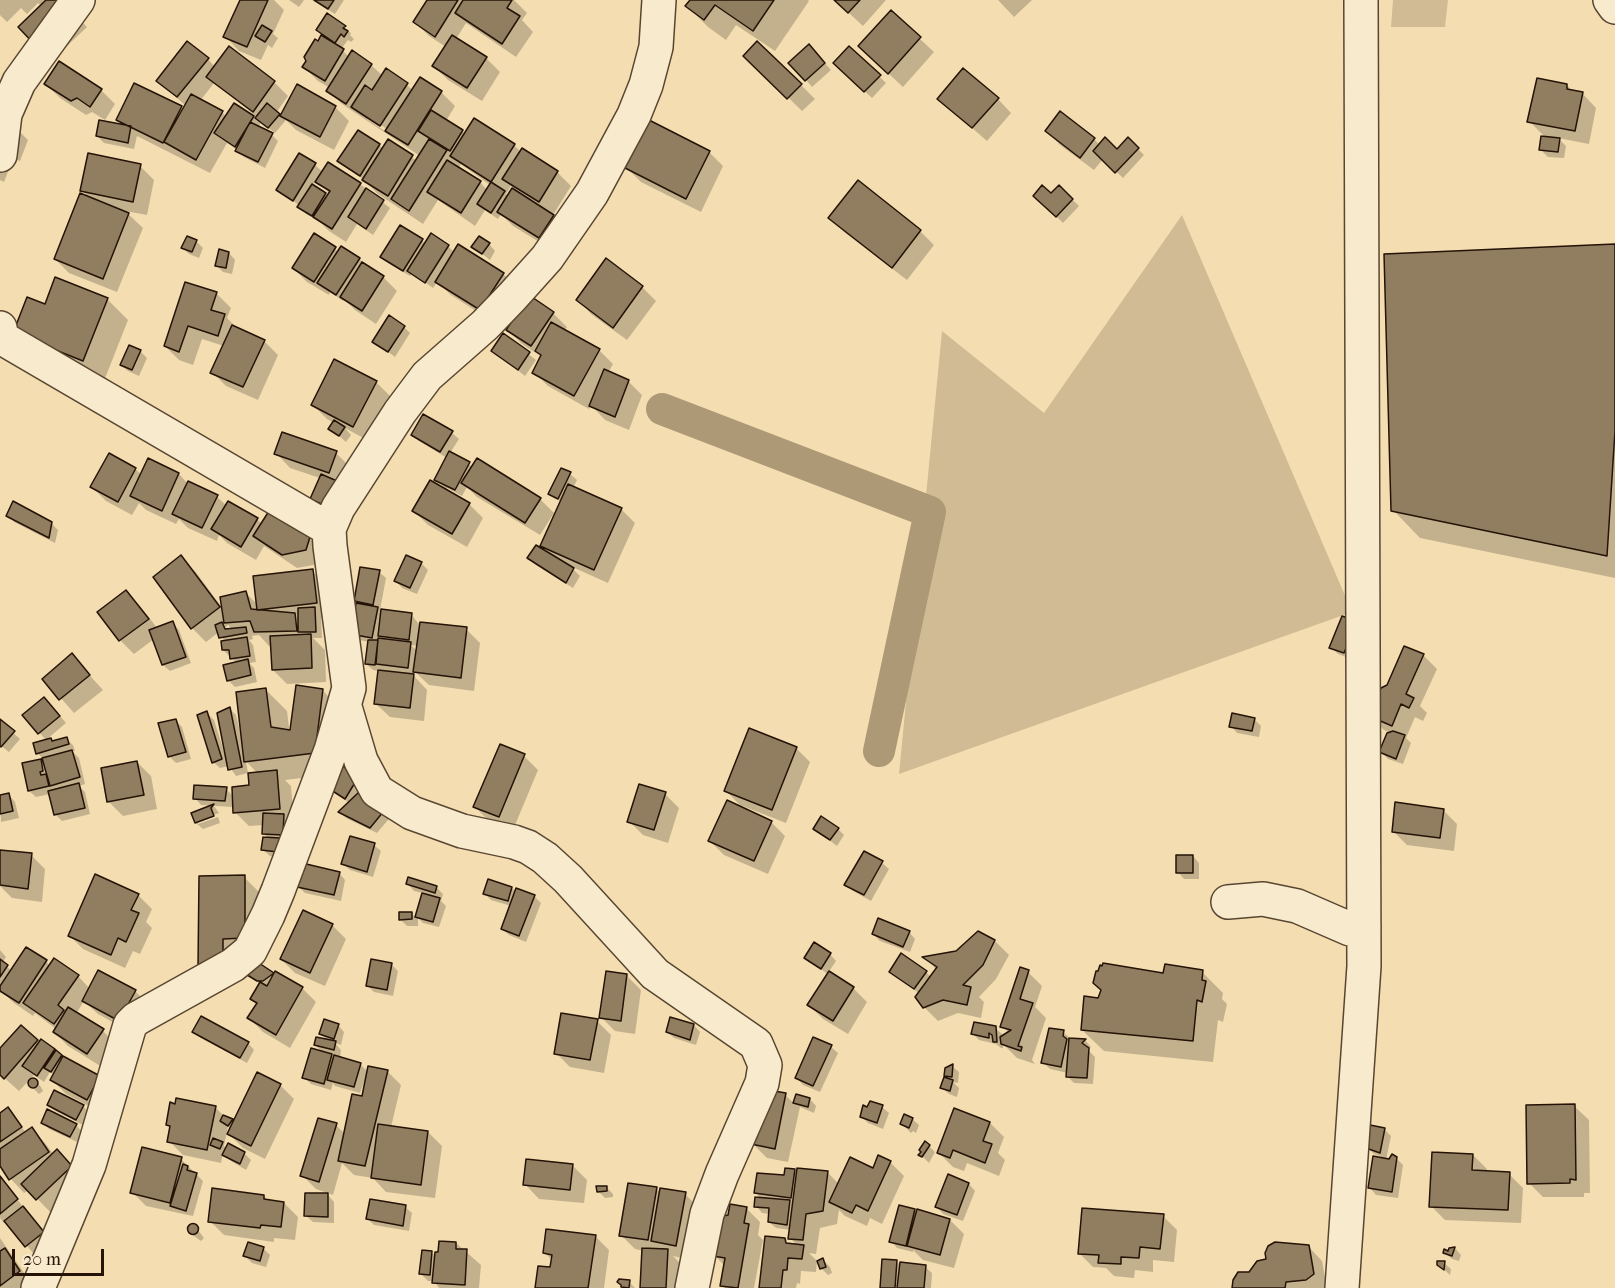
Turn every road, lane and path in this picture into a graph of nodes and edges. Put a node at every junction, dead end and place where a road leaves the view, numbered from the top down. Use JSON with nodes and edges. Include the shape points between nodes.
{"nodes":[{"id":1,"x":78,"y":0,"type":"edge"},
{"id":2,"x":659,"y":0,"type":"edge"},
{"id":3,"x":1361,"y":0,"type":"edge"},
{"id":4,"x":1610,"y":0,"type":"edge"},
{"id":5,"x":1615,"y":7,"type":"edge"},
{"id":6,"x":0,"y":155,"type":"edge"},
{"id":7,"x":0,"y":328,"type":"edge"},
{"id":8,"x":329,"y":529,"type":"junction"},
{"id":9,"x":345,"y":707,"type":"junction"},
{"id":10,"x":1228,"y":902,"type":"dead end"},
{"id":11,"x":1364,"y":928,"type":"junction"},
{"id":12,"x":38,"y":1288,"type":"edge"},
{"id":13,"x":692,"y":1288,"type":"edge"},
{"id":14,"x":1342,"y":1288,"type":"edge"}],
"edges":[{"from":1,"to":6,"type":"street","via":[[19,82],[5,114]]},
{"from":2,"to":8,"type":"street","via":[[656,47],[646,85],[592,193],[547,258],[512,297],[427,376],[338,508]]},
{"from":3,"to":11,"type":"street"},
{"from":4,"to":5,"type":"street"},
{"from":7,"to":8,"type":"street","via":[[2,338]]},
{"from":8,"to":9,"type":"street","via":[[349,688]]},
{"from":9,"to":12,"type":"street","via":[[278,891],[250,951],[130,1025],[89,1165]]},
{"from":9,"to":13,"type":"street","via":[[361,761],[377,791],[412,813],[462,831],[514,842],[545,858],[655,974],[756,1044],[765,1065],[762,1083],[707,1214]]},
{"from":10,"to":11,"type":"street","via":[[1263,899],[1297,906],[1350,929]]},
{"from":11,"to":14,"type":"street"}]}
